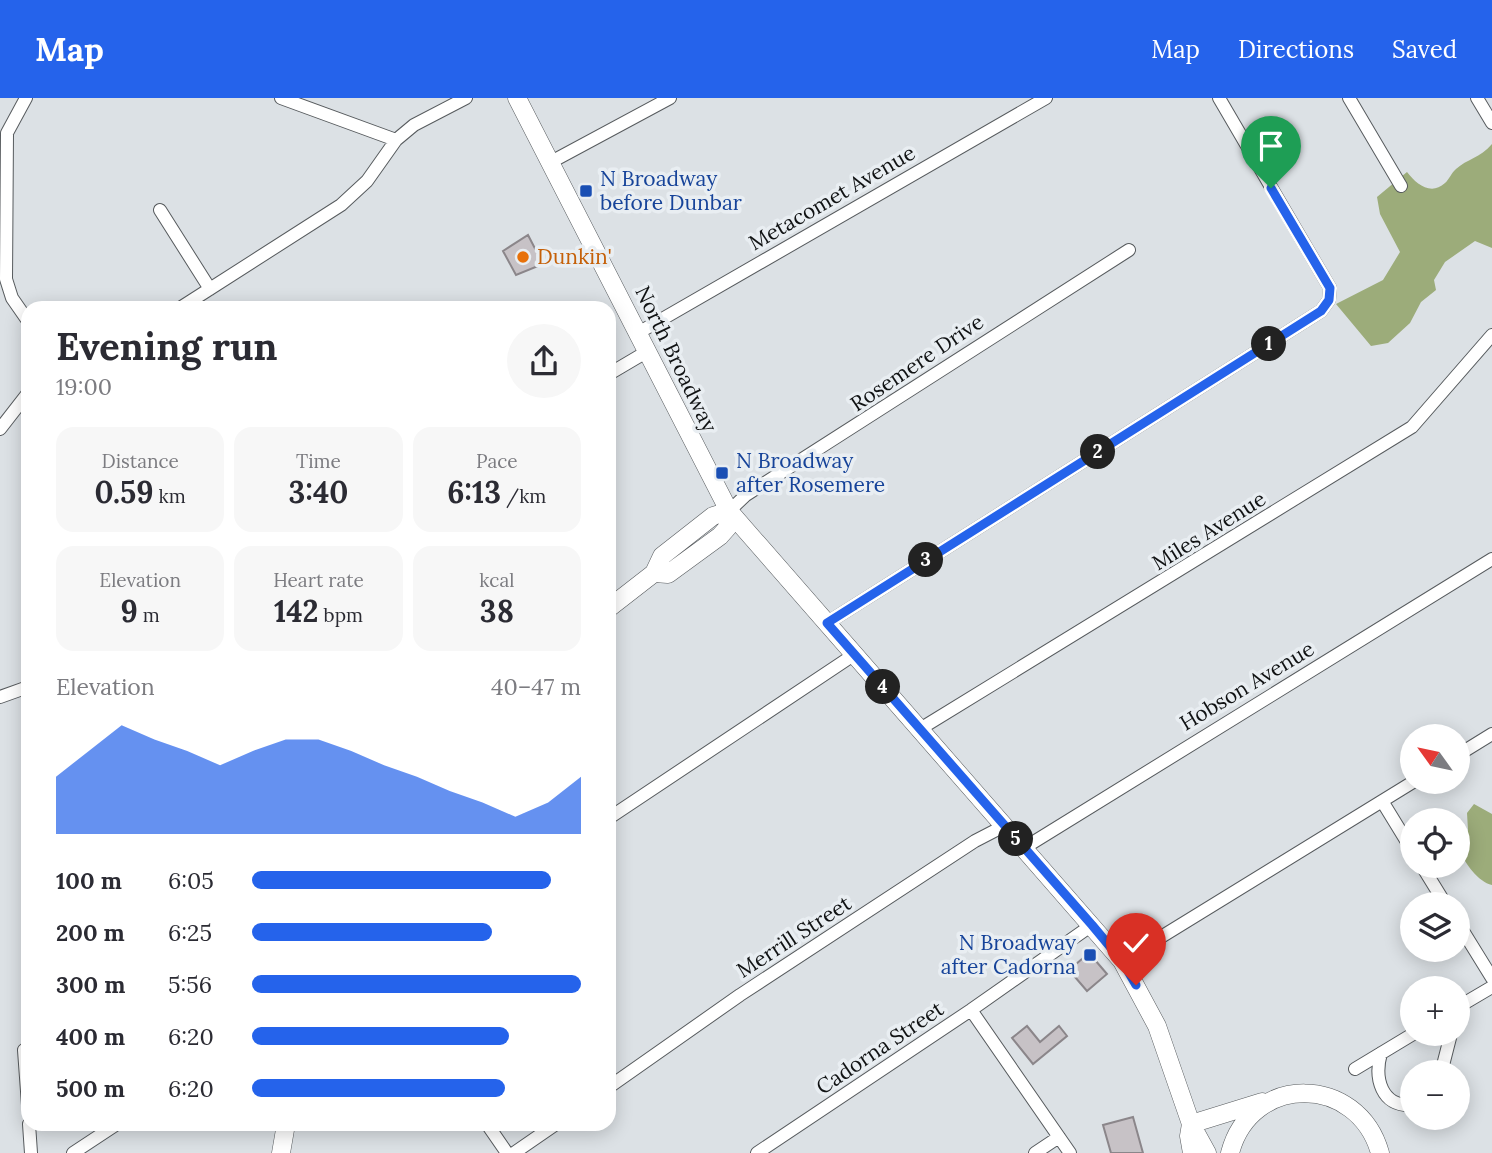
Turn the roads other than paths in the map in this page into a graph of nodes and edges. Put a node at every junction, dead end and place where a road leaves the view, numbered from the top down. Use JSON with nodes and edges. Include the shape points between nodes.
{"nodes":[{"id":1,"x":26,"y":98,"type":"edge"},
{"id":2,"x":281,"y":98,"type":"edge"},
{"id":3,"x":466,"y":98,"type":"edge"},
{"id":4,"x":517,"y":98,"type":"edge"},
{"id":5,"x":670,"y":98,"type":"edge"},
{"id":6,"x":1046,"y":98,"type":"edge"},
{"id":7,"x":1219,"y":98,"type":"edge"},
{"id":8,"x":1349,"y":98,"type":"edge"},
{"id":9,"x":1478,"y":98,"type":"edge"},
{"id":10,"x":1492,"y":123,"type":"edge"},
{"id":11,"x":396,"y":140,"type":"junction"},
{"id":12,"x":551,"y":162,"type":"junction"},
{"id":13,"x":1401,"y":186,"type":"dead end"},
{"id":14,"x":160,"y":210,"type":"dead end"},
{"id":15,"x":1129,"y":250,"type":"dead end"},
{"id":16,"x":210,"y":289,"type":"junction"},
{"id":17,"x":191,"y":301,"type":"edge"},
{"id":18,"x":21,"y":311,"type":"edge"},
{"id":19,"x":638,"y":332,"type":"junction"},
{"id":20,"x":1492,"y":335,"type":"edge"},
{"id":21,"x":648,"y":351,"type":"junction"},
{"id":22,"x":616,"y":370,"type":"edge"},
{"id":23,"x":21,"y":402,"type":"edge"},
{"id":24,"x":0,"y":429,"type":"edge"},
{"id":25,"x":729,"y":511,"type":"junction"},
{"id":26,"x":1492,"y":559,"type":"edge"},
{"id":27,"x":616,"y":603,"type":"edge"},
{"id":28,"x":827,"y":623,"type":"junction"},
{"id":29,"x":855,"y":654,"type":"junction"},
{"id":30,"x":21,"y":690,"type":"edge"},
{"id":31,"x":0,"y":697,"type":"edge"},
{"id":32,"x":920,"y":729,"type":"junction"},
{"id":33,"x":1492,"y":734,"type":"edge"},
{"id":34,"x":1470,"y":748,"type":"edge"},
{"id":35,"x":1400,"y":790,"type":"edge"},
{"id":36,"x":1382,"y":802,"type":"junction"},
{"id":37,"x":616,"y":813,"type":"edge"},
{"id":38,"x":1004,"y":826,"type":"junction"},
{"id":39,"x":1400,"y":831,"type":"edge"},
{"id":40,"x":1024,"y":848,"type":"junction"},
{"id":41,"x":1092,"y":925,"type":"junction"},
{"id":42,"x":1470,"y":942,"type":"edge"},
{"id":43,"x":1122,"y":961,"type":"junction"},
{"id":44,"x":1492,"y":978,"type":"edge"},
{"id":45,"x":1492,"y":987,"type":"edge"},
{"id":46,"x":1472,"y":999,"type":"joint"},
{"id":47,"x":1470,"y":1002,"type":"edge"},
{"id":48,"x":971,"y":1010,"type":"junction"},
{"id":49,"x":1400,"y":1042,"type":"edge"},
{"id":50,"x":1381,"y":1054,"type":"junction"},
{"id":51,"x":1355,"y":1069,"type":"dead end"},
{"id":52,"x":616,"y":1082,"type":"edge"},
{"id":53,"x":1282,"y":1096,"type":"junction"},
{"id":54,"x":1400,"y":1103,"type":"edge"},
{"id":55,"x":1191,"y":1124,"type":"junction"},
{"id":56,"x":29,"y":1131,"type":"edge"},
{"id":57,"x":106,"y":1131,"type":"edge"},
{"id":58,"x":285,"y":1131,"type":"edge"},
{"id":59,"x":492,"y":1131,"type":"edge"},
{"id":60,"x":546,"y":1131,"type":"edge"},
{"id":61,"x":1059,"y":1137,"type":"junction"},
{"id":62,"x":31,"y":1153,"type":"edge"},
{"id":63,"x":73,"y":1153,"type":"edge"},
{"id":64,"x":281,"y":1153,"type":"edge"},
{"id":65,"x":506,"y":1153,"type":"edge"},
{"id":66,"x":514,"y":1153,"type":"edge"},
{"id":67,"x":757,"y":1153,"type":"edge"},
{"id":68,"x":1035,"y":1153,"type":"edge"},
{"id":69,"x":1070,"y":1153,"type":"edge"},
{"id":70,"x":1192,"y":1153,"type":"edge"},
{"id":71,"x":1207,"y":1153,"type":"edge"},
{"id":72,"x":1230,"y":1153,"type":"edge"},
{"id":73,"x":1380,"y":1153,"type":"edge"}],
"edges":[{"from":1,"to":18,"type":"street","via":[[8,133],[6,279]]},
{"from":2,"to":11,"type":"street"},
{"from":3,"to":11,"type":"street","via":[[414,125]]},
{"from":4,"to":12,"type":"main road","name":"North Broadway"},
{"from":5,"to":12,"type":"street"},
{"from":6,"to":19,"type":"street","name":"Metacomet Avenue"},
{"from":7,"to":28,"type":"street","via":[[1330,288],[1321,311]]},
{"from":8,"to":13,"type":"street"},
{"from":9,"to":10,"type":"street"},
{"from":11,"to":16,"type":"street","via":[[367,181],[341,205]]},
{"from":12,"to":19,"type":"main road","name":"North Broadway"},
{"from":14,"to":16,"type":"street"},
{"from":15,"to":25,"type":"street","name":"Rosemere Drive","via":[[746,495]]},
{"from":16,"to":17,"type":"street"},
{"from":19,"to":21,"type":"main road","name":"North Broadway"},
{"from":20,"to":32,"type":"street","name":"Miles Avenue","via":[[1412,427]]},
{"from":21,"to":22,"type":"street"},
{"from":21,"to":25,"type":"main road","name":"North Broadway"},
{"from":23,"to":24,"type":"street"},
{"from":25,"to":27,"type":"main road","via":[[713,516],[662,556],[654,573]]},
{"from":25,"to":28,"type":"main road","name":"North Broadway"},
{"from":26,"to":40,"type":"street","name":"Hobson Avenue"},
{"from":28,"to":29,"type":"main road","name":"North Broadway"},
{"from":29,"to":32,"type":"main road","name":"North Broadway"},
{"from":29,"to":37,"type":"street"},
{"from":30,"to":31,"type":"street"},
{"from":32,"to":38,"type":"main road","name":"North Broadway"},
{"from":33,"to":34,"type":"street"},
{"from":35,"to":36,"type":"street"},
{"from":36,"to":39,"type":"street"},
{"from":36,"to":43,"type":"street"},
{"from":38,"to":40,"type":"main road","name":"North Broadway"},
{"from":38,"to":52,"type":"street","name":"Merrill Street","via":[[740,995]]},
{"from":40,"to":41,"type":"main road","name":"North Broadway"},
{"from":41,"to":43,"type":"main road","name":"North Broadway"},
{"from":41,"to":48,"type":"street","name":"Cadorna Street"},
{"from":42,"to":44,"type":"street"},
{"from":43,"to":55,"type":"main road","name":"North Broadway","via":[[1157,1026]]},
{"from":45,"to":46,"type":"street"},
{"from":46,"to":47,"type":"street"},
{"from":48,"to":61,"type":"street"},
{"from":48,"to":67,"type":"street","name":"Cadorna Street"},
{"from":49,"to":50,"type":"street"},
{"from":50,"to":51,"type":"street"},
{"from":50,"to":54,"type":"street","via":[[1377,1075],[1382,1091]]},
{"from":53,"to":55,"type":"main road"},
{"from":53,"to":72,"type":"main road","via":[[1253,1113],[1238,1130]]},
{"from":53,"to":73,"type":"main road","via":[[1318,1094],[1348,1106],[1371,1130]]},
{"from":55,"to":70,"type":"main road","name":"North Broadway"},
{"from":55,"to":71,"type":"main road","name":"North Broadway"},
{"from":56,"to":62,"type":"street"},
{"from":57,"to":63,"type":"street"},
{"from":58,"to":64,"type":"main road"},
{"from":59,"to":65,"type":"street"},
{"from":60,"to":66,"type":"street"},
{"from":61,"to":68,"type":"street"},
{"from":61,"to":69,"type":"street"}]}
